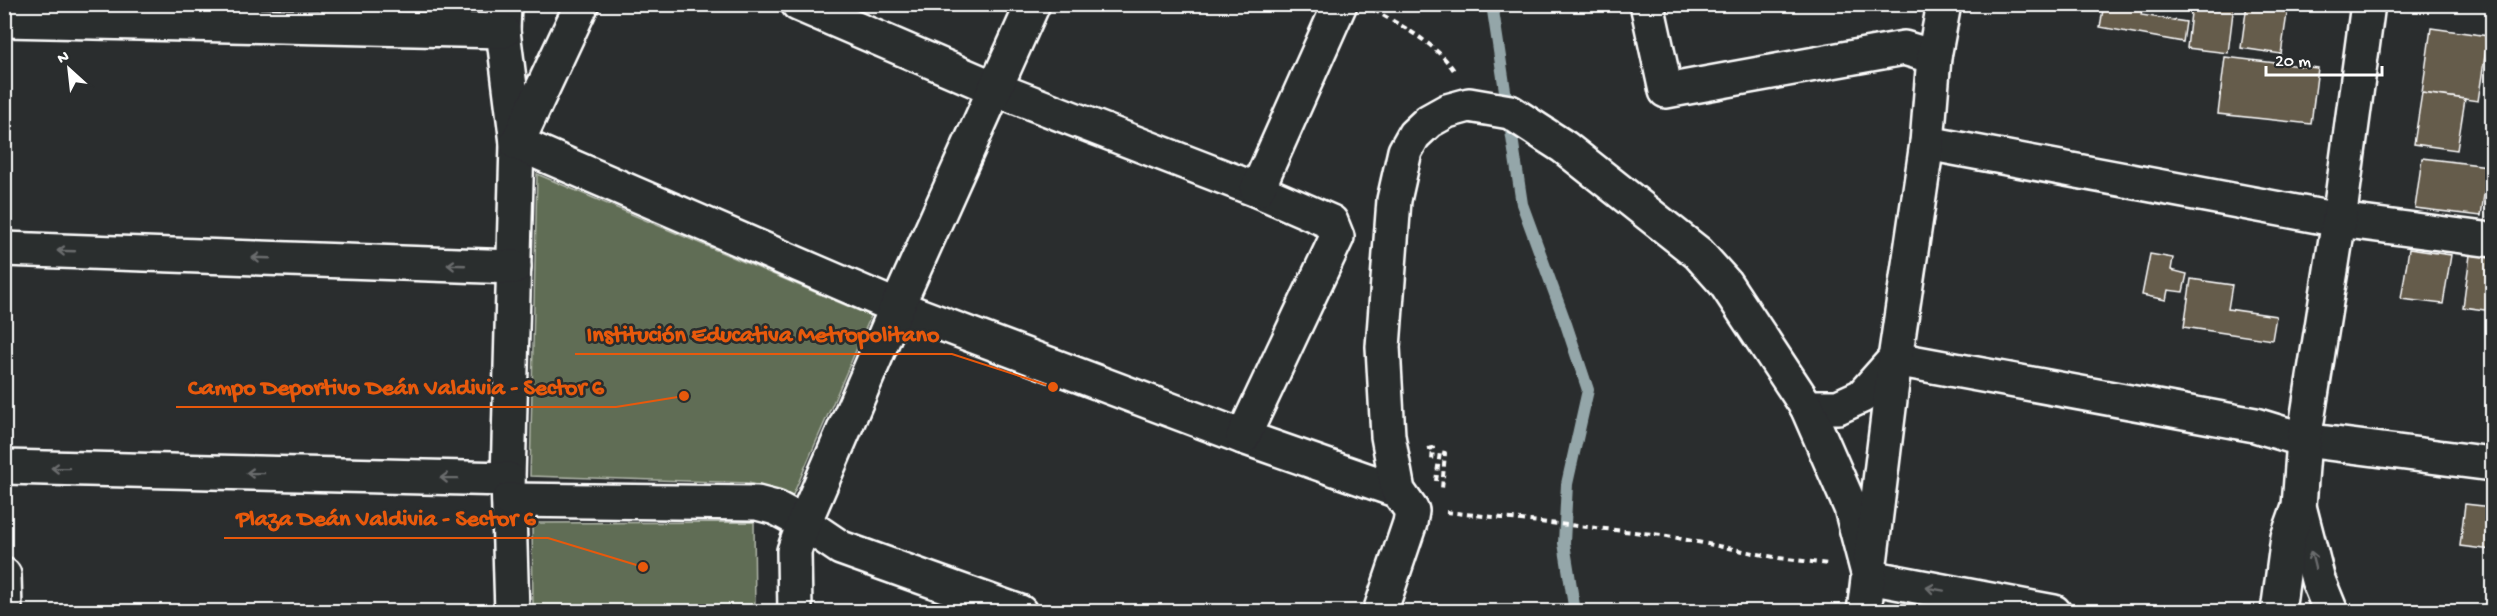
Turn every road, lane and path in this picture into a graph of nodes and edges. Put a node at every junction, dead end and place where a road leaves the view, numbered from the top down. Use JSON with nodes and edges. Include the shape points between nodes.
{"nodes":[{"id":1,"x":582,"y":4,"type":"edge"},
{"id":2,"x":798,"y":4,"type":"edge"},
{"id":3,"x":1033,"y":4,"type":"edge"},
{"id":4,"x":1340,"y":4,"type":"edge"},
{"id":5,"x":1366,"y":4,"type":"edge"},
{"id":6,"x":1647,"y":4,"type":"edge"},
{"id":7,"x":1944,"y":4,"type":"edge"},
{"id":8,"x":2368,"y":4,"type":"edge"},
{"id":9,"x":504,"y":18,"type":"edge"},
{"id":10,"x":4,"y":20,"type":"edge"},
{"id":11,"x":1934,"y":57,"type":"junction"},
{"id":12,"x":1458,"y":78,"type":"dead end"},
{"id":13,"x":996,"y":89,"type":"junction"},
{"id":14,"x":517,"y":143,"type":"junction"},
{"id":15,"x":1927,"y":143,"type":"junction"},
{"id":16,"x":1257,"y":190,"type":"junction"},
{"id":17,"x":2339,"y":220,"type":"junction"},
{"id":18,"x":2493,"y":240,"type":"edge"},
{"id":19,"x":4,"y":249,"type":"edge"},
{"id":20,"x":514,"y":267,"type":"junction"},
{"id":21,"x":897,"y":307,"type":"junction"},
{"id":22,"x":1895,"y":359,"type":"junction"},
{"id":23,"x":1807,"y":407,"type":"junction"},
{"id":24,"x":1243,"y":437,"type":"junction"},
{"id":25,"x":2304,"y":440,"type":"junction"},
{"id":26,"x":2493,"y":464,"type":"edge"},
{"id":27,"x":4,"y":467,"type":"edge"},
{"id":28,"x":508,"y":490,"type":"junction"},
{"id":29,"x":1398,"y":491,"type":"junction"},
{"id":30,"x":2300,"y":506,"type":"junction"},
{"id":31,"x":1440,"y":512,"type":"dead end"},
{"id":32,"x":804,"y":523,"type":"junction"},
{"id":33,"x":1833,"y":564,"type":"dead end"},
{"id":34,"x":4,"y":575,"type":"edge"},
{"id":35,"x":1869,"y":577,"type":"junction"},
{"id":36,"x":5,"y":612,"type":"edge"},
{"id":37,"x":513,"y":612,"type":"edge"},
{"id":38,"x":795,"y":612,"type":"edge"},
{"id":39,"x":1020,"y":612,"type":"edge"},
{"id":40,"x":1380,"y":612,"type":"edge"},
{"id":41,"x":1864,"y":612,"type":"edge"},
{"id":42,"x":2054,"y":612,"type":"edge"},
{"id":43,"x":2278,"y":612,"type":"edge"},
{"id":44,"x":2331,"y":612,"type":"edge"}],
"edges":[{"from":1,"to":14,"type":"street"},
{"from":2,"to":13,"type":"street"},
{"from":3,"to":13,"type":"street"},
{"from":4,"to":16,"type":"street"},
{"from":5,"to":12,"type":"path","via":[[1426,41],[1446,58]]},
{"from":6,"to":11,"type":"street","via":[[1666,91],[1904,48]]},
{"from":7,"to":11,"type":"street"},
{"from":8,"to":17,"type":"street"},
{"from":9,"to":10,"type":"street"},
{"from":9,"to":14,"type":"street"},
{"from":11,"to":15,"type":"street"},
{"from":13,"to":16,"type":"street"},
{"from":13,"to":21,"type":"street"},
{"from":14,"to":20,"type":"street"},
{"from":14,"to":21,"type":"street"},
{"from":15,"to":17,"type":"street"},
{"from":15,"to":22,"type":"street"},
{"from":16,"to":24,"type":"street","via":[[1331,222],[1336,237]]},
{"from":17,"to":18,"type":"street"},
{"from":17,"to":25,"type":"street"},
{"from":20,"to":19,"type":"street","one_way":true},
{"from":20,"to":28,"type":"street"},
{"from":21,"to":24,"type":"street"},
{"from":21,"to":32,"type":"street"},
{"from":22,"to":23,"type":"street","via":[[1862,396],[1838,407]]},
{"from":22,"to":25,"type":"street","via":[[2255,425]]},
{"from":22,"to":35,"type":"street"},
{"from":23,"to":29,"type":"street","via":[[1725,283],[1698,253],[1564,147],[1510,112],[1469,105],[1447,111],[1414,135],[1405,151],[1394,200],[1383,347],[1388,436]]},
{"from":23,"to":35,"type":"street","via":[[1848,500]]},
{"from":24,"to":29,"type":"street"},
{"from":25,"to":26,"type":"street"},
{"from":25,"to":30,"type":"street"},
{"from":28,"to":27,"type":"street","one_way":true},
{"from":28,"to":32,"type":"street","via":[[757,503]]},
{"from":28,"to":37,"type":"street"},
{"from":29,"to":40,"type":"street","via":[[1412,511]]},
{"from":30,"to":43,"type":"street","via":[[2288,537]]},
{"from":44,"to":30,"type":"street","one_way":true,"via":[[2318,580]]},
{"from":31,"to":33,"type":"path","via":[[1662,535],[1779,558]]},
{"from":32,"to":38,"type":"street","via":[[794,551]]},
{"from":32,"to":39,"type":"street","via":[[840,548]]},
{"from":34,"to":36,"type":"street"},
{"from":35,"to":41,"type":"street"},
{"from":42,"to":35,"type":"street","one_way":true}]}
